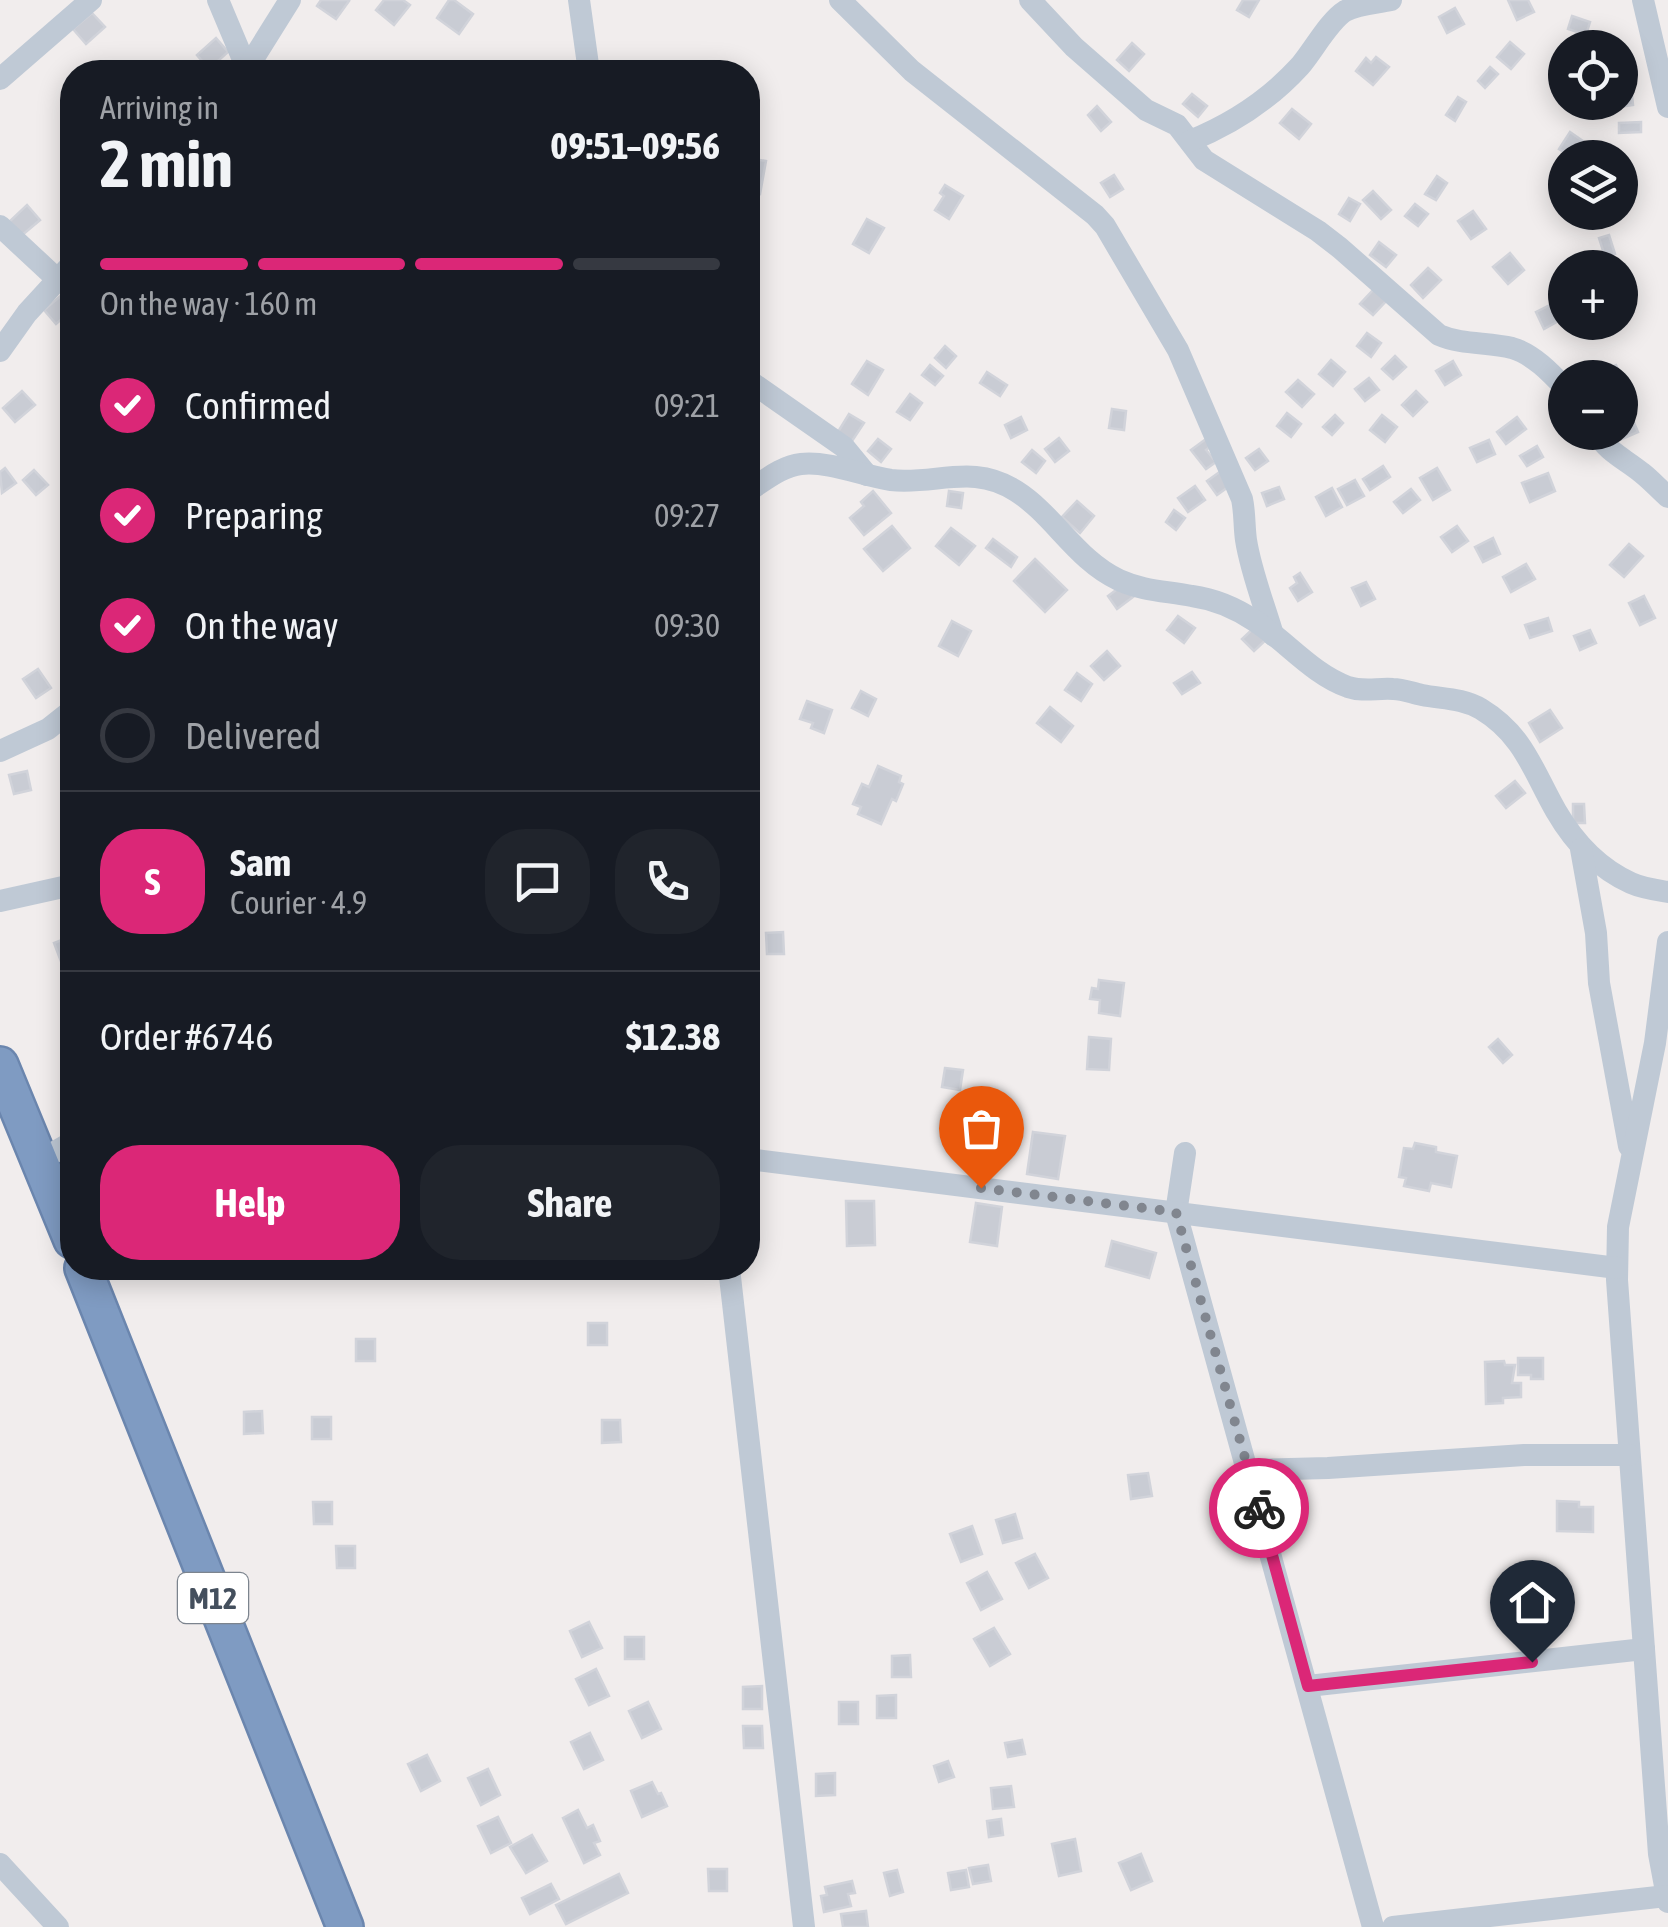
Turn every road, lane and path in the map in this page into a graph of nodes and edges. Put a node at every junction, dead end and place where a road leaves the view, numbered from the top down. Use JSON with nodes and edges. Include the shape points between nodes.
{"nodes":[{"id":1,"x":92,"y":0,"type":"edge"},
{"id":2,"x":218,"y":0,"type":"edge"},
{"id":3,"x":290,"y":0,"type":"edge"},
{"id":4,"x":579,"y":0,"type":"edge"},
{"id":5,"x":840,"y":0,"type":"edge"},
{"id":6,"x":1030,"y":0,"type":"edge"},
{"id":7,"x":1391,"y":0,"type":"edge"},
{"id":8,"x":1643,"y":0,"type":"edge"},
{"id":9,"x":243,"y":60,"type":"edge"},
{"id":10,"x":255,"y":60,"type":"edge"},
{"id":11,"x":587,"y":60,"type":"edge"},
{"id":12,"x":0,"y":79,"type":"edge"},
{"id":13,"x":1668,"y":107,"type":"edge"},
{"id":14,"x":1190,"y":141,"type":"junction"},
{"id":15,"x":0,"y":226,"type":"edge"},
{"id":16,"x":60,"y":263,"type":"edge"},
{"id":17,"x":60,"y":278,"type":"edge"},
{"id":18,"x":0,"y":351,"type":"edge"},
{"id":19,"x":1548,"y":371,"type":"edge"},
{"id":20,"x":760,"y":388,"type":"edge"},
{"id":21,"x":1610,"y":450,"type":"edge"},
{"id":22,"x":867,"y":474,"type":"junction"},
{"id":23,"x":760,"y":484,"type":"edge"},
{"id":24,"x":1668,"y":497,"type":"edge"},
{"id":25,"x":1273,"y":635,"type":"junction"},
{"id":26,"x":60,"y":720,"type":"edge"},
{"id":27,"x":0,"y":752,"type":"edge"},
{"id":28,"x":1581,"y":848,"type":"junction"},
{"id":29,"x":60,"y":888,"type":"edge"},
{"id":30,"x":1668,"y":892,"type":"edge"},
{"id":31,"x":0,"y":901,"type":"edge"},
{"id":32,"x":1668,"y":942,"type":"edge"},
{"id":33,"x":0,"y":1065,"type":"edge"},
{"id":34,"x":60,"y":1149,"type":"edge"},
{"id":35,"x":1185,"y":1153,"type":"dead end"},
{"id":36,"x":1631,"y":1159,"type":"junction"},
{"id":37,"x":41,"y":1160,"type":"junction"},
{"id":38,"x":760,"y":1160,"type":"edge"},
{"id":39,"x":60,"y":1209,"type":"edge"},
{"id":40,"x":1176,"y":1212,"type":"junction"},
{"id":41,"x":1617,"y":1268,"type":"junction"},
{"id":42,"x":89,"y":1280,"type":"edge"},
{"id":43,"x":730,"y":1280,"type":"edge"},
{"id":44,"x":1629,"y":1455,"type":"junction"},
{"id":45,"x":1248,"y":1470,"type":"junction"},
{"id":46,"x":1644,"y":1649,"type":"junction"},
{"id":47,"x":1308,"y":1686,"type":"junction"},
{"id":48,"x":0,"y":1864,"type":"edge"},
{"id":49,"x":1667,"y":1899,"type":"edge"},
{"id":50,"x":58,"y":1927,"type":"edge"},
{"id":51,"x":344,"y":1927,"type":"edge"},
{"id":52,"x":804,"y":1927,"type":"edge"},
{"id":53,"x":1373,"y":1927,"type":"edge"},
{"id":54,"x":1392,"y":1927,"type":"edge"}],
"edges":[{"from":1,"to":12,"type":"street"},
{"from":2,"to":9,"type":"street"},
{"from":3,"to":10,"type":"street"},
{"from":4,"to":11,"type":"street"},
{"from":5,"to":25,"type":"street","via":[[912,72],[1105,226],[1178,350],[1242,499],[1245,536]]},
{"from":6,"to":14,"type":"street","via":[[1095,66]]},
{"from":7,"to":14,"type":"street","via":[[1348,10],[1277,88],[1239,118]]},
{"from":8,"to":13,"type":"street"},
{"from":14,"to":19,"type":"street","via":[[1204,160],[1340,248],[1438,335],[1511,348]]},
{"from":15,"to":16,"type":"street"},
{"from":17,"to":18,"type":"street"},
{"from":20,"to":22,"type":"street","via":[[844,446]]},
{"from":21,"to":24,"type":"street"},
{"from":22,"to":23,"type":"street","via":[[798,464]]},
{"from":22,"to":25,"type":"street","via":[[996,480],[1035,505],[1115,578],[1228,607]]},
{"from":25,"to":28,"type":"street","via":[[1348,687],[1402,689],[1480,709],[1530,758]]},
{"from":26,"to":27,"type":"street"},
{"from":28,"to":30,"type":"street","via":[[1632,884]]},
{"from":28,"to":36,"type":"street"},
{"from":29,"to":31,"type":"street"},
{"from":32,"to":36,"type":"street"},
{"from":33,"to":37,"type":"highway"},
{"from":34,"to":37,"type":"street"},
{"from":35,"to":40,"type":"street"},
{"from":36,"to":41,"type":"street"},
{"from":37,"to":39,"type":"highway"},
{"from":38,"to":40,"type":"street"},
{"from":40,"to":41,"type":"street"},
{"from":40,"to":45,"type":"street"},
{"from":41,"to":44,"type":"street"},
{"from":42,"to":51,"type":"highway","number":"M12"},
{"from":43,"to":52,"type":"street"},
{"from":44,"to":45,"type":"street"},
{"from":44,"to":46,"type":"street"},
{"from":45,"to":47,"type":"street"},
{"from":46,"to":47,"type":"street"},
{"from":46,"to":49,"type":"street"},
{"from":47,"to":53,"type":"street"},
{"from":48,"to":50,"type":"street"},
{"from":49,"to":54,"type":"street"}]}
